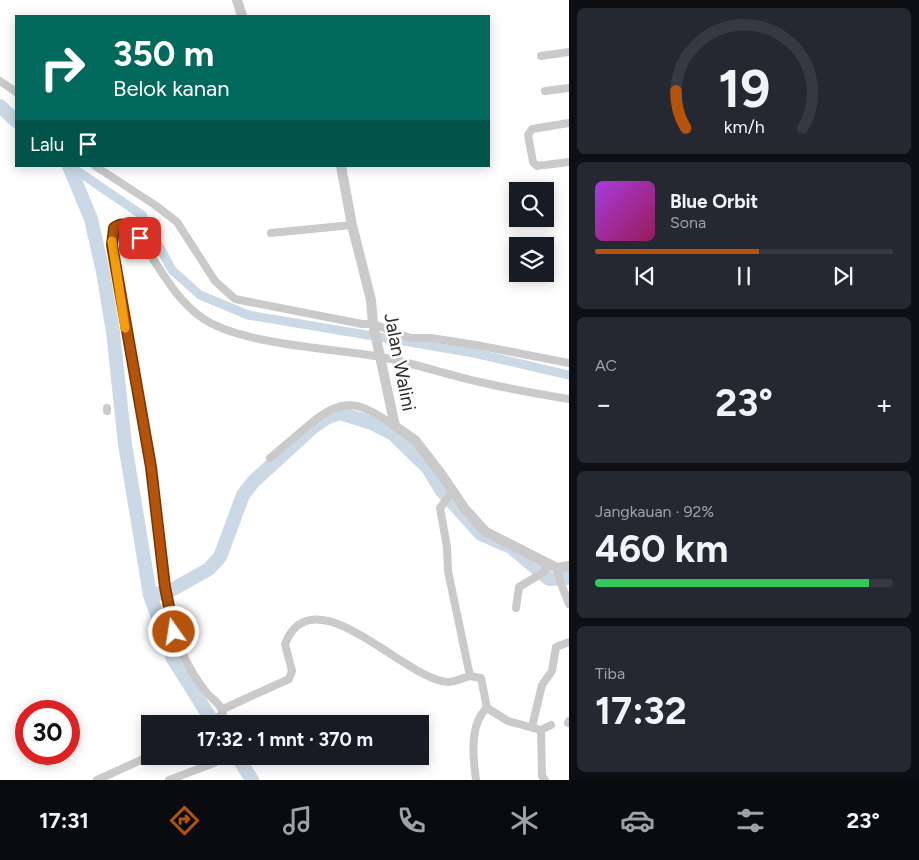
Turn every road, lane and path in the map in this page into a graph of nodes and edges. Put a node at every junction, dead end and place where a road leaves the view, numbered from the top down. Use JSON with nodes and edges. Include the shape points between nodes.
{"nodes":[{"id":1,"x":237,"y":0,"type":"edge"},
{"id":2,"x":242,"y":15,"type":"edge"},
{"id":3,"x":569,"y":52,"type":"edge"},
{"id":4,"x":541,"y":56,"type":"dead end"},
{"id":5,"x":0,"y":81,"type":"edge"},
{"id":6,"x":569,"y":88,"type":"edge"},
{"id":7,"x":15,"y":91,"type":"edge"},
{"id":8,"x":546,"y":92,"type":"dead end"},
{"id":9,"x":569,"y":123,"type":"edge"},
{"id":10,"x":569,"y":162,"type":"edge"},
{"id":11,"x":97,"y":167,"type":"edge"},
{"id":12,"x":341,"y":167,"type":"edge"},
{"id":13,"x":352,"y":226,"type":"junction"},
{"id":14,"x":271,"y":233,"type":"dead end"},
{"id":15,"x":373,"y":325,"type":"junction"},
{"id":16,"x":380,"y":354,"type":"junction"},
{"id":17,"x":569,"y":363,"type":"edge"},
{"id":18,"x":569,"y":398,"type":"edge"},
{"id":19,"x":395,"y":426,"type":"junction"},
{"id":20,"x":270,"y":458,"type":"dead end"},
{"id":21,"x":451,"y":493,"type":"junction"},
{"id":22,"x":569,"y":566,"type":"edge"},
{"id":23,"x":551,"y":572,"type":"junction"},
{"id":24,"x":569,"y":604,"type":"edge"},
{"id":25,"x":516,"y":608,"type":"dead end"},
{"id":26,"x":569,"y":642,"type":"edge"},
{"id":27,"x":470,"y":676,"type":"junction"},
{"id":28,"x":487,"y":708,"type":"junction"},
{"id":29,"x":222,"y":709,"type":"junction"},
{"id":30,"x":222,"y":715,"type":"edge"},
{"id":31,"x":551,"y":725,"type":"dead end"},
{"id":32,"x":532,"y":728,"type":"junction"},
{"id":33,"x":541,"y":730,"type":"junction"},
{"id":34,"x":141,"y":760,"type":"edge"},
{"id":35,"x":211,"y":765,"type":"edge"},
{"id":36,"x":97,"y":780,"type":"edge"},
{"id":37,"x":169,"y":780,"type":"edge"},
{"id":38,"x":476,"y":780,"type":"edge"},
{"id":39,"x":544,"y":780,"type":"edge"}],
"edges":[{"from":1,"to":2,"type":"street"},
{"from":3,"to":4,"type":"street"},
{"from":5,"to":7,"type":"street"},
{"from":6,"to":8,"type":"street"},
{"from":9,"to":10,"type":"street","via":[[532,129],[528,135],[533,162],[537,166]]},
{"from":11,"to":15,"type":"street","via":[[177,222],[215,281],[235,299]]},
{"from":12,"to":13,"type":"street","name":"Jalan Walini"},
{"from":13,"to":14,"type":"street"},
{"from":13,"to":15,"type":"street","name":"Jalan Walini","via":[[372,300]]},
{"from":15,"to":16,"type":"street","name":"Jalan Walini"},
{"from":15,"to":17,"type":"street","via":[[410,338],[476,345]]},
{"from":16,"to":18,"type":"street","via":[[480,382]]},
{"from":16,"to":19,"type":"street","name":"Jalan Walini"},
{"from":16,"to":29,"type":"street","via":[[263,340],[216,325],[201,317],[174,292],[129,226],[120,224],[114,228],[114,260],[151,467],[165,592],[178,645],[204,690]]},
{"from":19,"to":20,"type":"street","via":[[361,407],[340,405],[326,410]]},
{"from":19,"to":21,"type":"street","name":"Jalan Walini","via":[[416,440],[442,474]]},
{"from":21,"to":23,"type":"street","name":"Jalan Walini","via":[[486,532]]},
{"from":21,"to":27,"type":"street","via":[[440,508],[448,571]]},
{"from":22,"to":23,"type":"street"},
{"from":23,"to":24,"type":"street"},
{"from":23,"to":25,"type":"street","via":[[518,587]]},
{"from":26,"to":32,"type":"street","via":[[556,647],[552,671],[542,685]]},
{"from":27,"to":28,"type":"street","via":[[481,678]]},
{"from":27,"to":29,"type":"street","via":[[446,682],[407,665],[338,623],[310,620],[293,630],[285,644],[292,676]]},
{"from":28,"to":32,"type":"street","via":[[508,721]]},
{"from":28,"to":38,"type":"street","via":[[482,712],[475,731]]},
{"from":29,"to":30,"type":"street"},
{"from":31,"to":33,"type":"street"},
{"from":32,"to":33,"type":"street"},
{"from":33,"to":39,"type":"street"},
{"from":34,"to":36,"type":"street"},
{"from":35,"to":37,"type":"street"}]}
